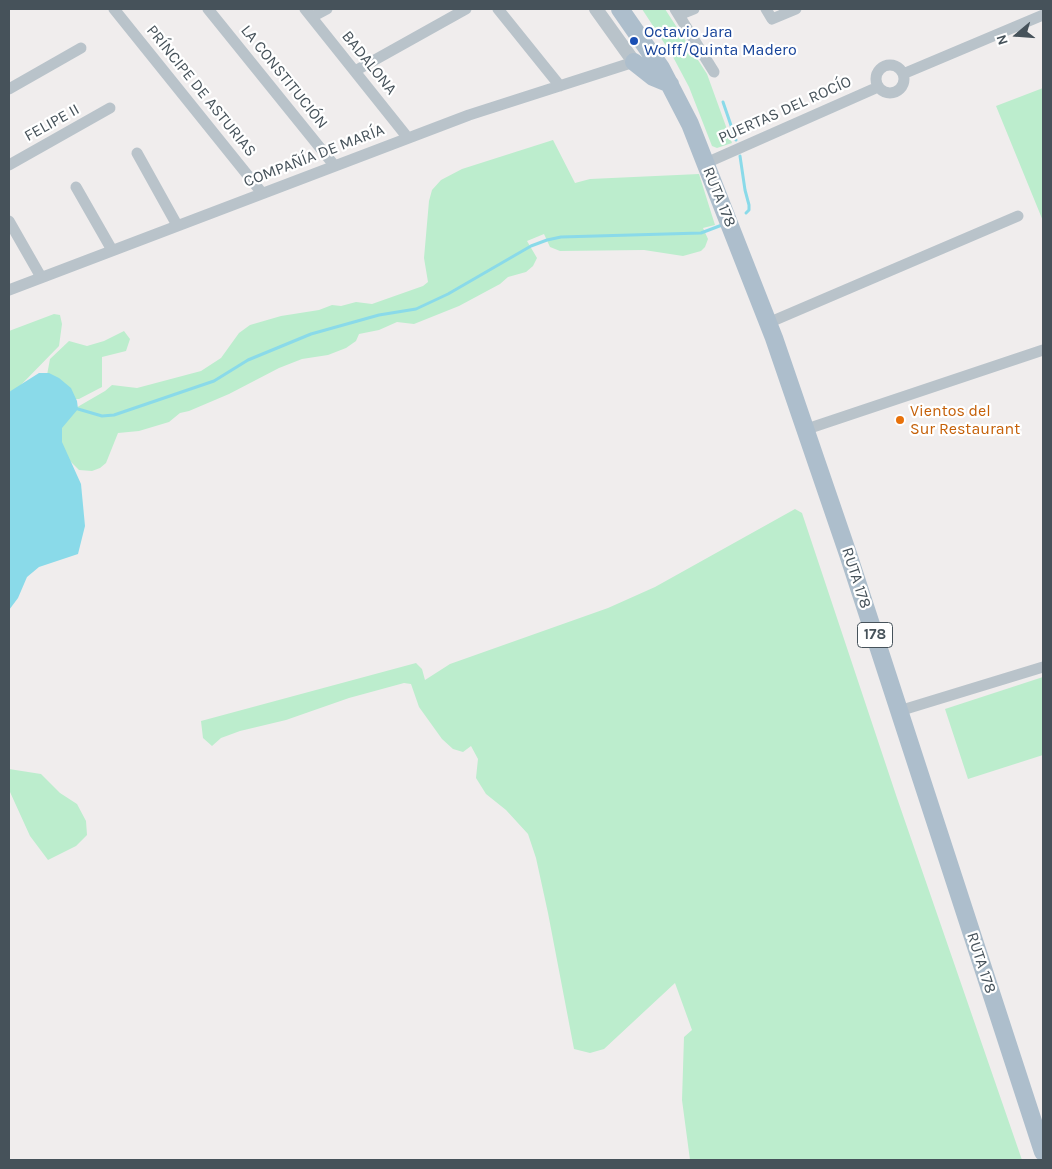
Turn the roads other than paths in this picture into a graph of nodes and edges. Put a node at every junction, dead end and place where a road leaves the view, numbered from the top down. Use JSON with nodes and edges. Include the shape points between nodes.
{"nodes":[{"id":1,"x":114,"y":9,"type":"edge"},
{"id":2,"x":208,"y":9,"type":"edge"},
{"id":3,"x":327,"y":9,"type":"edge"},
{"id":4,"x":466,"y":9,"type":"edge"},
{"id":5,"x":498,"y":9,"type":"edge"},
{"id":6,"x":596,"y":9,"type":"edge"},
{"id":7,"x":609,"y":9,"type":"edge"},
{"id":8,"x":614,"y":9,"type":"edge"},
{"id":9,"x":620,"y":9,"type":"edge"},
{"id":10,"x":694,"y":9,"type":"edge"},
{"id":11,"x":766,"y":9,"type":"edge"},
{"id":12,"x":796,"y":9,"type":"edge"},
{"id":13,"x":677,"y":12,"type":"edge"},
{"id":14,"x":308,"y":13,"type":"edge"},
{"id":15,"x":1043,"y":15,"type":"edge"},
{"id":16,"x":81,"y":48,"type":"dead end"},
{"id":17,"x":634,"y":62,"type":"junction"},
{"id":18,"x":355,"y":71,"type":"junction"},
{"id":19,"x":714,"y":72,"type":"dead end"},
{"id":20,"x":903,"y":74,"type":"junction"},
{"id":21,"x":670,"y":84,"type":"junction"},
{"id":22,"x":560,"y":86,"type":"junction"},
{"id":23,"x":878,"y":87,"type":"junction"},
{"id":24,"x":9,"y":89,"type":"edge"},
{"id":25,"x":110,"y":108,"type":"dead end"},
{"id":26,"x":408,"y":138,"type":"junction"},
{"id":27,"x":136,"y":153,"type":"dead end"},
{"id":28,"x":706,"y":163,"type":"junction"},
{"id":29,"x":9,"y":165,"type":"edge"},
{"id":30,"x":334,"y":165,"type":"junction"},
{"id":31,"x":76,"y":187,"type":"dead end"},
{"id":32,"x":262,"y":193,"type":"junction"},
{"id":33,"x":1018,"y":216,"type":"dead end"},
{"id":34,"x":9,"y":221,"type":"edge"},
{"id":35,"x":178,"y":225,"type":"junction"},
{"id":36,"x":112,"y":250,"type":"junction"},
{"id":37,"x":41,"y":277,"type":"junction"},
{"id":38,"x":9,"y":290,"type":"edge"},
{"id":39,"x":768,"y":323,"type":"junction"},
{"id":40,"x":1043,"y":350,"type":"edge"},
{"id":41,"x":807,"y":429,"type":"junction"},
{"id":42,"x":1043,"y":667,"type":"edge"},
{"id":43,"x":899,"y":711,"type":"junction"},
{"id":44,"x":1043,"y":1152,"type":"edge"}],
"edges":[{"from":1,"to":32,"type":"street","name":"PRÍNCIPE DE ASTURIAS"},
{"from":2,"to":30,"type":"street","name":"LA CONSTITUCIÓN"},
{"from":3,"to":14,"type":"street"},
{"from":4,"to":18,"type":"street"},
{"from":5,"to":22,"type":"street"},
{"from":6,"to":17,"type":"street"},
{"from":7,"to":8,"type":"main road"},
{"from":9,"to":21,"type":"main road","number":"178"},
{"from":10,"to":13,"type":"street"},
{"from":11,"to":12,"type":"street","via":[[772,19]]},
{"from":13,"to":19,"type":"street"},
{"from":14,"to":18,"type":"street","name":"BADALONA"},
{"from":15,"to":20,"type":"street"},
{"from":16,"to":24,"type":"street"},
{"from":17,"to":21,"type":"main road","via":[[653,77]]},
{"from":17,"to":22,"type":"street","name":"COMPAÑÍA DE MARÍA"},
{"from":18,"to":26,"type":"street","name":"BADALONA"},
{"from":20,"to":23,"type":"street","name":"PUERTAS DEL ROCÍO","via":[[902,85],[894,92],[884,92]]},
{"from":20,"to":23,"type":"street","name":"PUERTAS DEL ROCÍO","via":[[892,65],[883,66],[876,73]]},
{"from":21,"to":28,"type":"main road","name":"RUTA 178","number":"178"},
{"from":22,"to":26,"type":"street","name":"COMPAÑÍA DE MARÍA","via":[[469,114]]},
{"from":23,"to":28,"type":"street","name":"PUERTAS DEL ROCÍO"},
{"from":25,"to":29,"type":"street","name":"FELIPE II"},
{"from":26,"to":30,"type":"street","name":"COMPAÑÍA DE MARÍA"},
{"from":27,"to":35,"type":"street"},
{"from":28,"to":39,"type":"main road","name":"RUTA 178","number":"178"},
{"from":30,"to":32,"type":"street","name":"COMPAÑÍA DE MARÍA"},
{"from":31,"to":36,"type":"street"},
{"from":32,"to":35,"type":"street","name":"COMPAÑÍA DE MARÍA"},
{"from":33,"to":39,"type":"street"},
{"from":34,"to":37,"type":"street"},
{"from":35,"to":36,"type":"street","name":"COMPAÑÍA DE MARÍA"},
{"from":36,"to":37,"type":"street","name":"COMPAÑÍA DE MARÍA"},
{"from":37,"to":38,"type":"street","name":"COMPAÑÍA DE MARÍA"},
{"from":39,"to":41,"type":"main road","name":"RUTA 178","number":"178"},
{"from":40,"to":41,"type":"street"},
{"from":41,"to":43,"type":"main road","name":"RUTA 178","number":"178"},
{"from":42,"to":43,"type":"street"},
{"from":43,"to":44,"type":"main road","name":"RUTA 178","number":"178"}]}
